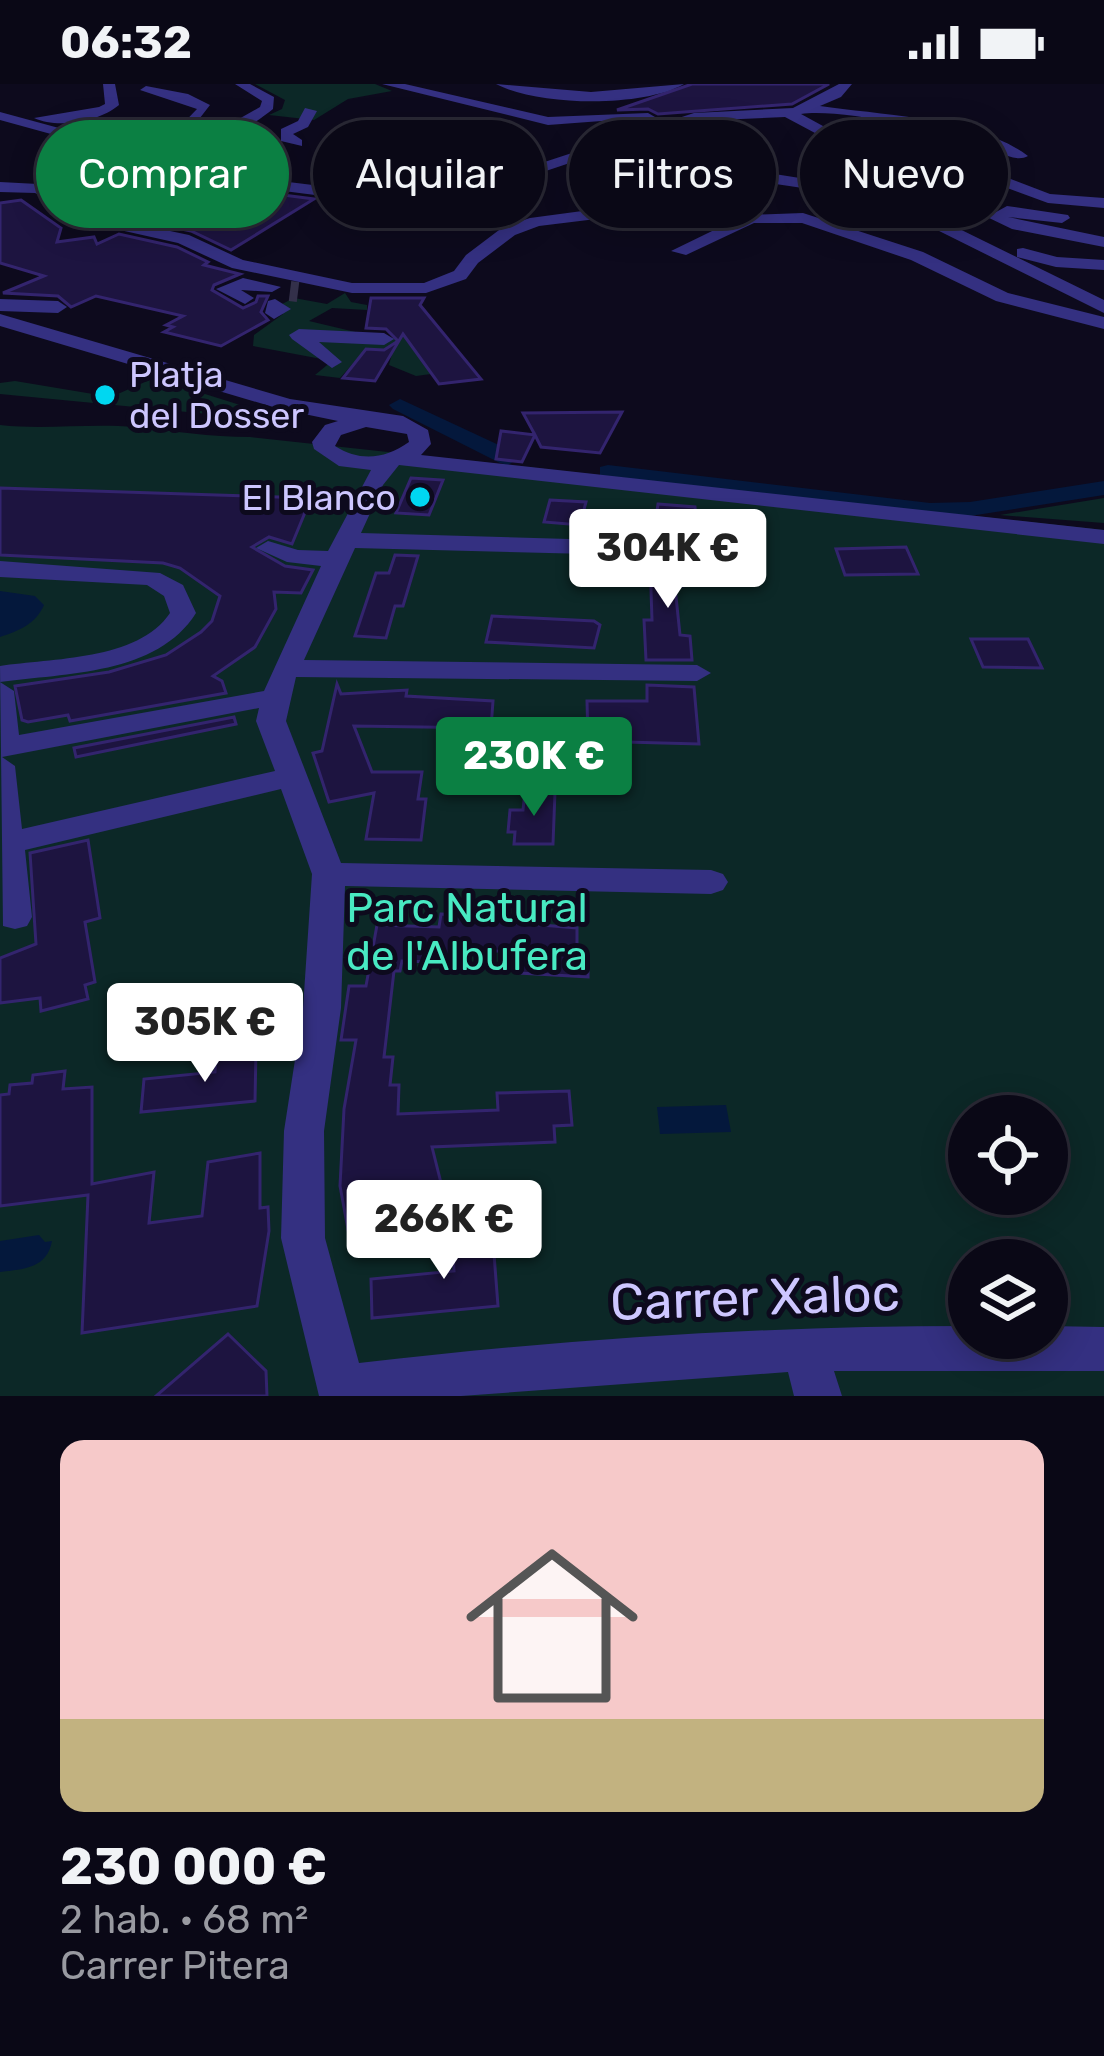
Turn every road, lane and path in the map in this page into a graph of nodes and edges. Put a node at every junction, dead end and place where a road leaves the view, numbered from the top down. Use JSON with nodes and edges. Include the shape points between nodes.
{"nodes":[{"id":1,"x":241,"y":84,"type":"edge"},
{"id":2,"x":388,"y":84,"type":"edge"},
{"id":3,"x":502,"y":84,"type":"edge"},
{"id":4,"x":678,"y":84,"type":"edge"},
{"id":5,"x":846,"y":84,"type":"edge"},
{"id":6,"x":146,"y":87,"type":"edge"},
{"id":7,"x":111,"y":90,"type":"edge"},
{"id":8,"x":310,"y":111,"type":"dead end"},
{"id":9,"x":796,"y":111,"type":"junction"},
{"id":10,"x":2,"y":117,"type":"edge"},
{"id":11,"x":694,"y":117,"type":"junction"},
{"id":12,"x":297,"y":143,"type":"dead end"},
{"id":13,"x":1021,"y":156,"type":"dead end"},
{"id":14,"x":0,"y":187,"type":"edge"},
{"id":15,"x":36,"y":189,"type":"edge"},
{"id":16,"x":1104,"y":203,"type":"edge"},
{"id":17,"x":36,"y":205,"type":"edge"},
{"id":18,"x":30,"y":206,"type":"dead end"},
{"id":19,"x":1104,"y":222,"type":"edge"},
{"id":20,"x":132,"y":228,"type":"edge"},
{"id":21,"x":948,"y":231,"type":"junction"},
{"id":22,"x":1104,"y":242,"type":"edge"},
{"id":23,"x":680,"y":251,"type":"dead end"},
{"id":24,"x":1104,"y":265,"type":"edge"},
{"id":25,"x":263,"y":270,"type":"junction"},
{"id":26,"x":245,"y":298,"type":"dead end"},
{"id":27,"x":0,"y":305,"type":"edge"},
{"id":28,"x":58,"y":307,"type":"dead end"},
{"id":29,"x":1104,"y":307,"type":"edge"},
{"id":30,"x":0,"y":320,"type":"edge"},
{"id":31,"x":1104,"y":323,"type":"edge"},
{"id":32,"x":384,"y":339,"type":"dead end"},
{"id":33,"x":332,"y":362,"type":"dead end"},
{"id":34,"x":287,"y":405,"type":"junction"},
{"id":35,"x":365,"y":420,"type":"junction"},
{"id":36,"x":326,"y":436,"type":"junction"},
{"id":37,"x":421,"y":437,"type":"junction"},
{"id":38,"x":394,"y":460,"type":"junction"},
{"id":39,"x":352,"y":462,"type":"junction"},
{"id":40,"x":517,"y":470,"type":"junction"},
{"id":41,"x":372,"y":484,"type":"junction"},
{"id":42,"x":1104,"y":538,"type":"edge"},
{"id":43,"x":268,"y":548,"type":"dead end"},
{"id":44,"x":342,"y":549,"type":"junction"},
{"id":45,"x":710,"y":550,"type":"dead end"},
{"id":46,"x":0,"y":569,"type":"edge"},
{"id":47,"x":697,"y":673,"type":"dead end"},
{"id":48,"x":0,"y":674,"type":"edge"},
{"id":49,"x":280,"y":684,"type":"junction"},
{"id":50,"x":0,"y":691,"type":"edge"},
{"id":51,"x":0,"y":747,"type":"edge"},
{"id":52,"x":0,"y":766,"type":"edge"},
{"id":53,"x":295,"y":776,"type":"junction"},
{"id":54,"x":9,"y":843,"type":"junction"},
{"id":55,"x":329,"y":874,"type":"junction"},
{"id":56,"x":711,"y":882,"type":"dead end"},
{"id":57,"x":15,"y":917,"type":"dead end"},
{"id":58,"x":804,"y":1348,"type":"junction"},
{"id":59,"x":1104,"y":1349,"type":"edge"},
{"id":60,"x":341,"y":1392,"type":"edge"},
{"id":61,"x":818,"y":1396,"type":"edge"}],
"edges":[{"from":1,"to":6,"type":"street","via":[[269,100],[266,109],[210,141],[178,136],[205,109]]},
{"from":2,"to":11,"type":"street","via":[[548,122]]},
{"from":3,"to":4,"type":"street","via":[[586,96]]},
{"from":5,"to":9,"type":"street"},
{"from":6,"to":7,"type":"street"},
{"from":7,"to":10,"type":"street","via":[[112,105],[93,115]]},
{"from":8,"to":12,"type":"street","via":[[286,132]]},
{"from":9,"to":11,"type":"street"},
{"from":9,"to":13,"type":"street","via":[[926,128]]},
{"from":9,"to":16,"type":"street","via":[[850,146],[987,175],[1048,198]]},
{"from":10,"to":11,"type":"street","via":[[190,157],[253,182],[394,200],[520,175]]},
{"from":14,"to":15,"type":"street"},
{"from":17,"to":18,"type":"street"},
{"from":19,"to":22,"type":"street","via":[[1007,211],[995,217]]},
{"from":20,"to":25,"type":"street"},
{"from":21,"to":24,"type":"street","via":[[1056,262]]},
{"from":21,"to":25,"type":"street","via":[[825,187],[728,177],[629,210],[559,216],[508,231],[442,285],[352,288]]},
{"from":21,"to":29,"type":"street"},
{"from":23,"to":31,"type":"street","via":[[751,218],[802,218],[916,256],[1002,297]]},
{"from":25,"to":26,"type":"street","via":[[255,276],[291,296],[250,283],[225,289]]},
{"from":27,"to":28,"type":"street"},
{"from":30,"to":34,"type":"street"},
{"from":32,"to":33,"type":"street","via":[[299,335]]},
{"from":34,"to":35,"type":"street"},
{"from":34,"to":36,"type":"street"},
{"from":35,"to":36,"type":"street"},
{"from":35,"to":37,"type":"street","via":[[408,424]]},
{"from":36,"to":39,"type":"street","via":[[330,454]]},
{"from":37,"to":38,"type":"street"},
{"from":37,"to":40,"type":"street"},
{"from":38,"to":39,"type":"street"},
{"from":38,"to":40,"type":"street"},
{"from":38,"to":41,"type":"street"},
{"from":39,"to":41,"type":"street"},
{"from":40,"to":42,"type":"street"},
{"from":41,"to":44,"type":"street"},
{"from":43,"to":44,"type":"street","via":[[296,557]]},
{"from":44,"to":45,"type":"street"},
{"from":44,"to":49,"type":"street"},
{"from":46,"to":48,"type":"street","via":[[151,578],[172,587],[183,613],[166,637],[142,648]]},
{"from":47,"to":49,"type":"street"},
{"from":49,"to":51,"type":"street","via":[[236,701]]},
{"from":49,"to":53,"type":"street","via":[[272,721]]},
{"from":50,"to":51,"type":"street"},
{"from":52,"to":54,"type":"street"},
{"from":53,"to":54,"type":"street"},
{"from":53,"to":55,"type":"street"},
{"from":54,"to":57,"type":"street"},
{"from":55,"to":56,"type":"street"},
{"from":55,"to":60,"type":"street","via":[[322,1008],[304,1131],[303,1238]]},
{"from":58,"to":59,"type":"street","name":"Carrer Xaloc"},
{"from":58,"to":60,"type":"street","name":"Carrer Xaloc","via":[[516,1364]]},
{"from":58,"to":61,"type":"street"}]}
